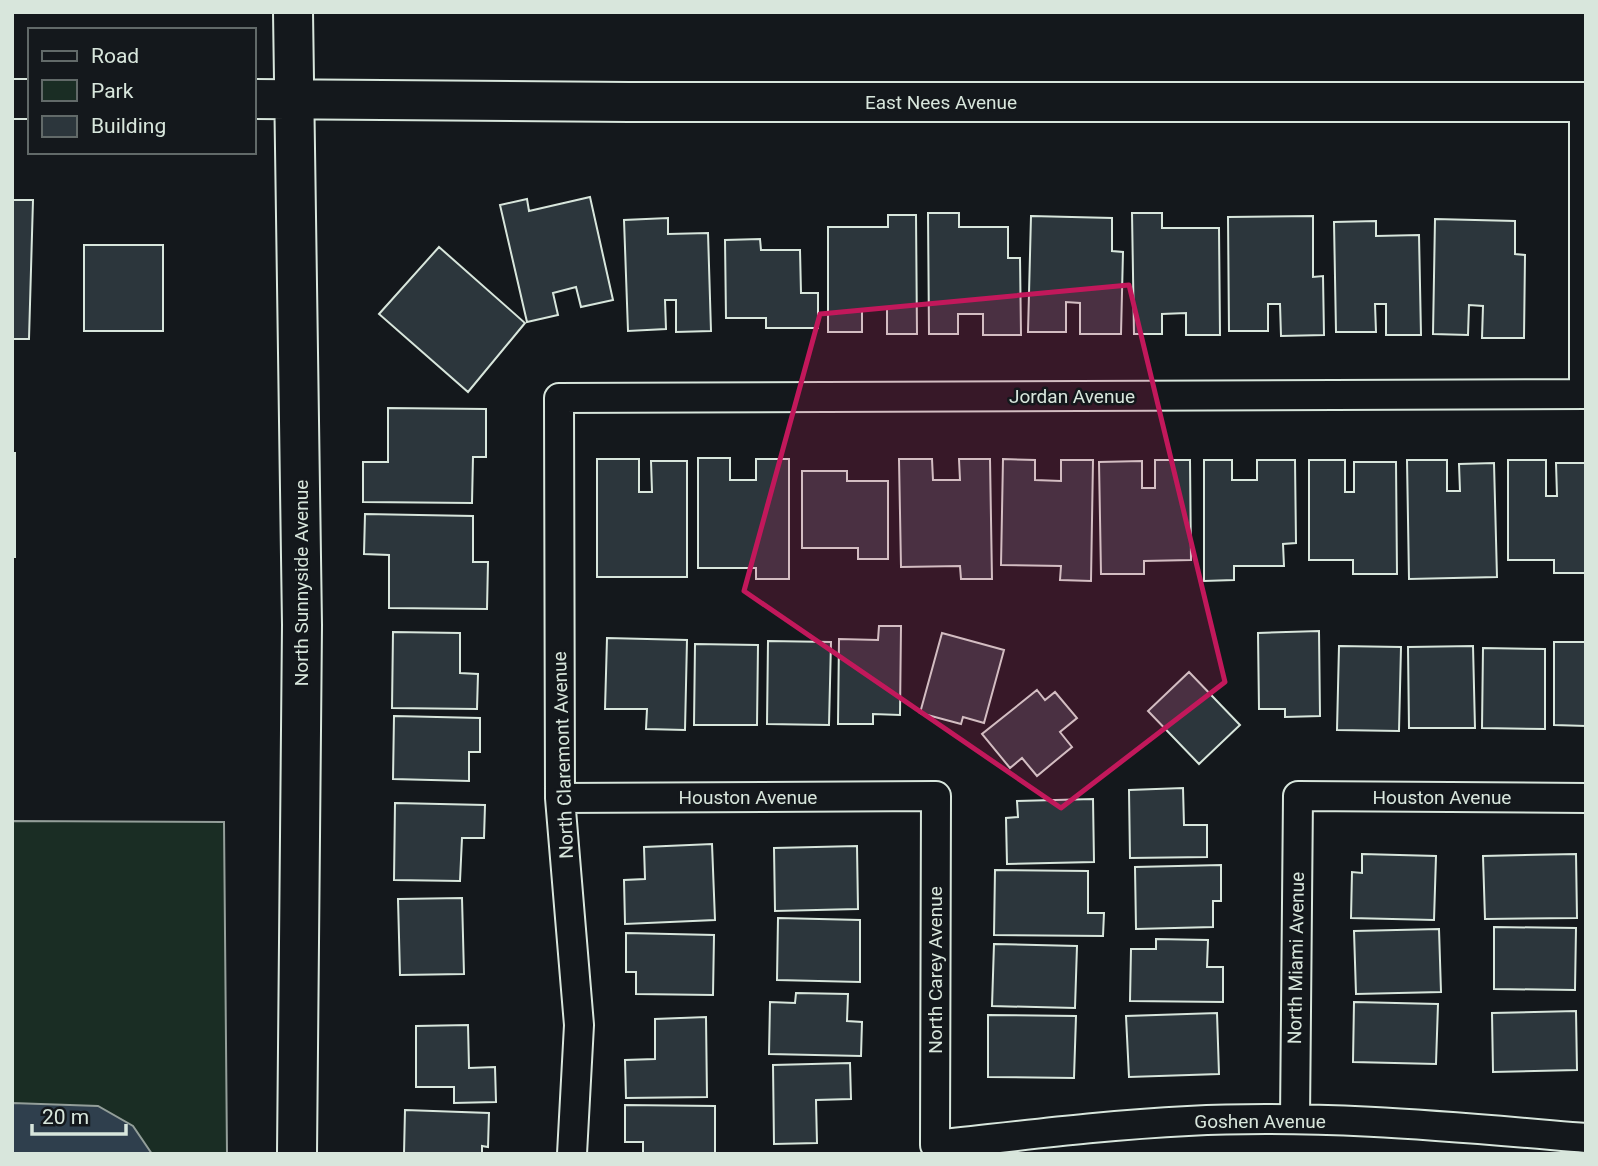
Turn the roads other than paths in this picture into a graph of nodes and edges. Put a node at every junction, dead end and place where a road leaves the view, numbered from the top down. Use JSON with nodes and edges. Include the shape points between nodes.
{"nodes":[{"id":1,"x":293,"y":12,"type":"edge"},
{"id":2,"x":256,"y":99,"type":"edge"},
{"id":3,"x":295,"y":99,"type":"junction"},
{"id":4,"x":1585,"y":102,"type":"edge"},
{"id":5,"x":1585,"y":394,"type":"edge"},
{"id":6,"x":559,"y":398,"type":"joint"},
{"id":7,"x":936,"y":796,"type":"joint"},
{"id":8,"x":1298,"y":796,"type":"joint"},
{"id":9,"x":1586,"y":797,"type":"edge"},
{"id":10,"x":560,"y":799,"type":"junction"},
{"id":11,"x":1295,"y":1119,"type":"junction"},
{"id":12,"x":1586,"y":1138,"type":"edge"},
{"id":13,"x":935,"y":1145,"type":"joint"},
{"id":14,"x":297,"y":1154,"type":"edge"},
{"id":15,"x":572,"y":1154,"type":"edge"}],
"edges":[{"from":1,"to":3,"type":"main road","name":"North Sunnyside Avenue"},
{"from":2,"to":3,"type":"main road","name":"East Nees Avenue"},
{"from":3,"to":4,"type":"main road","name":"East Nees Avenue"},
{"from":3,"to":14,"type":"main road","name":"North Sunnyside Avenue","via":[[302,625]]},
{"from":4,"to":5,"type":"street"},
{"from":5,"to":6,"type":"street","name":"Jordan Avenue"},
{"from":6,"to":10,"type":"street","name":"North Claremont Avenue"},
{"from":7,"to":10,"type":"street","name":"Houston Avenue"},
{"from":7,"to":13,"type":"street","name":"North Carey Avenue"},
{"from":8,"to":9,"type":"street","name":"Houston Avenue"},
{"from":8,"to":11,"type":"street","name":"North Miami Avenue"},
{"from":10,"to":15,"type":"street","name":"North Claremont Avenue","via":[[579,1025]]},
{"from":11,"to":12,"type":"street","name":"Goshen Avenue"},
{"from":11,"to":13,"type":"street","name":"Goshen Avenue","via":[[1091,1128]]}]}
